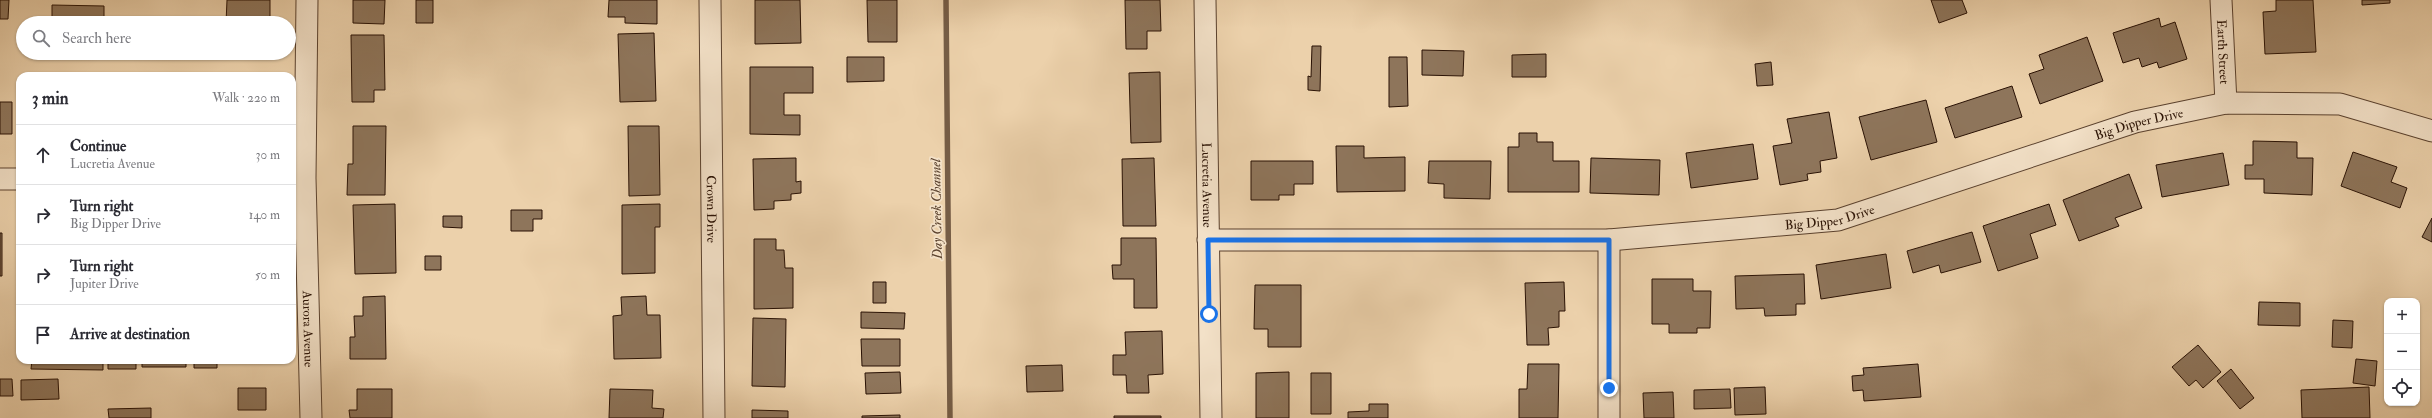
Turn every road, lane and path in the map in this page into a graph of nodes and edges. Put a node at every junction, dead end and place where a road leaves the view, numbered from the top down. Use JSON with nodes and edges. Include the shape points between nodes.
{"nodes":[{"id":1,"x":307,"y":0,"type":"edge"},
{"id":2,"x":710,"y":0,"type":"edge"},
{"id":3,"x":1205,"y":0,"type":"edge"},
{"id":4,"x":2221,"y":0,"type":"edge"},
{"id":5,"x":2226,"y":103,"type":"junction"},
{"id":6,"x":2432,"y":131,"type":"edge"},
{"id":7,"x":299,"y":178,"type":"edge"},
{"id":8,"x":0,"y":179,"type":"edge"},
{"id":9,"x":16,"y":179,"type":"edge"},
{"id":10,"x":1208,"y":240,"type":"junction"},
{"id":11,"x":1609,"y":240,"type":"junction"},
{"id":12,"x":311,"y":418,"type":"edge"},
{"id":13,"x":714,"y":418,"type":"edge"},
{"id":14,"x":1211,"y":418,"type":"edge"},
{"id":15,"x":1609,"y":418,"type":"edge"}],
"edges":[{"from":1,"to":7,"type":"street","name":"Aurora Avenue"},
{"from":2,"to":13,"type":"street","name":"Crown Drive"},
{"from":3,"to":10,"type":"street","name":"Lucretia Avenue"},
{"from":4,"to":5,"type":"street","name":"Earth Street"},
{"from":5,"to":6,"type":"street","name":"Big Dipper Drive","via":[[2340,104]]},
{"from":5,"to":11,"type":"street","name":"Big Dipper Drive","via":[[2135,122],[1838,220]]},
{"from":7,"to":12,"type":"street","name":"Aurora Avenue"},
{"from":8,"to":9,"type":"street"},
{"from":10,"to":11,"type":"street","name":"Big Dipper Drive"},
{"from":10,"to":14,"type":"street","name":"Lucretia Avenue"},
{"from":11,"to":15,"type":"street"}]}
